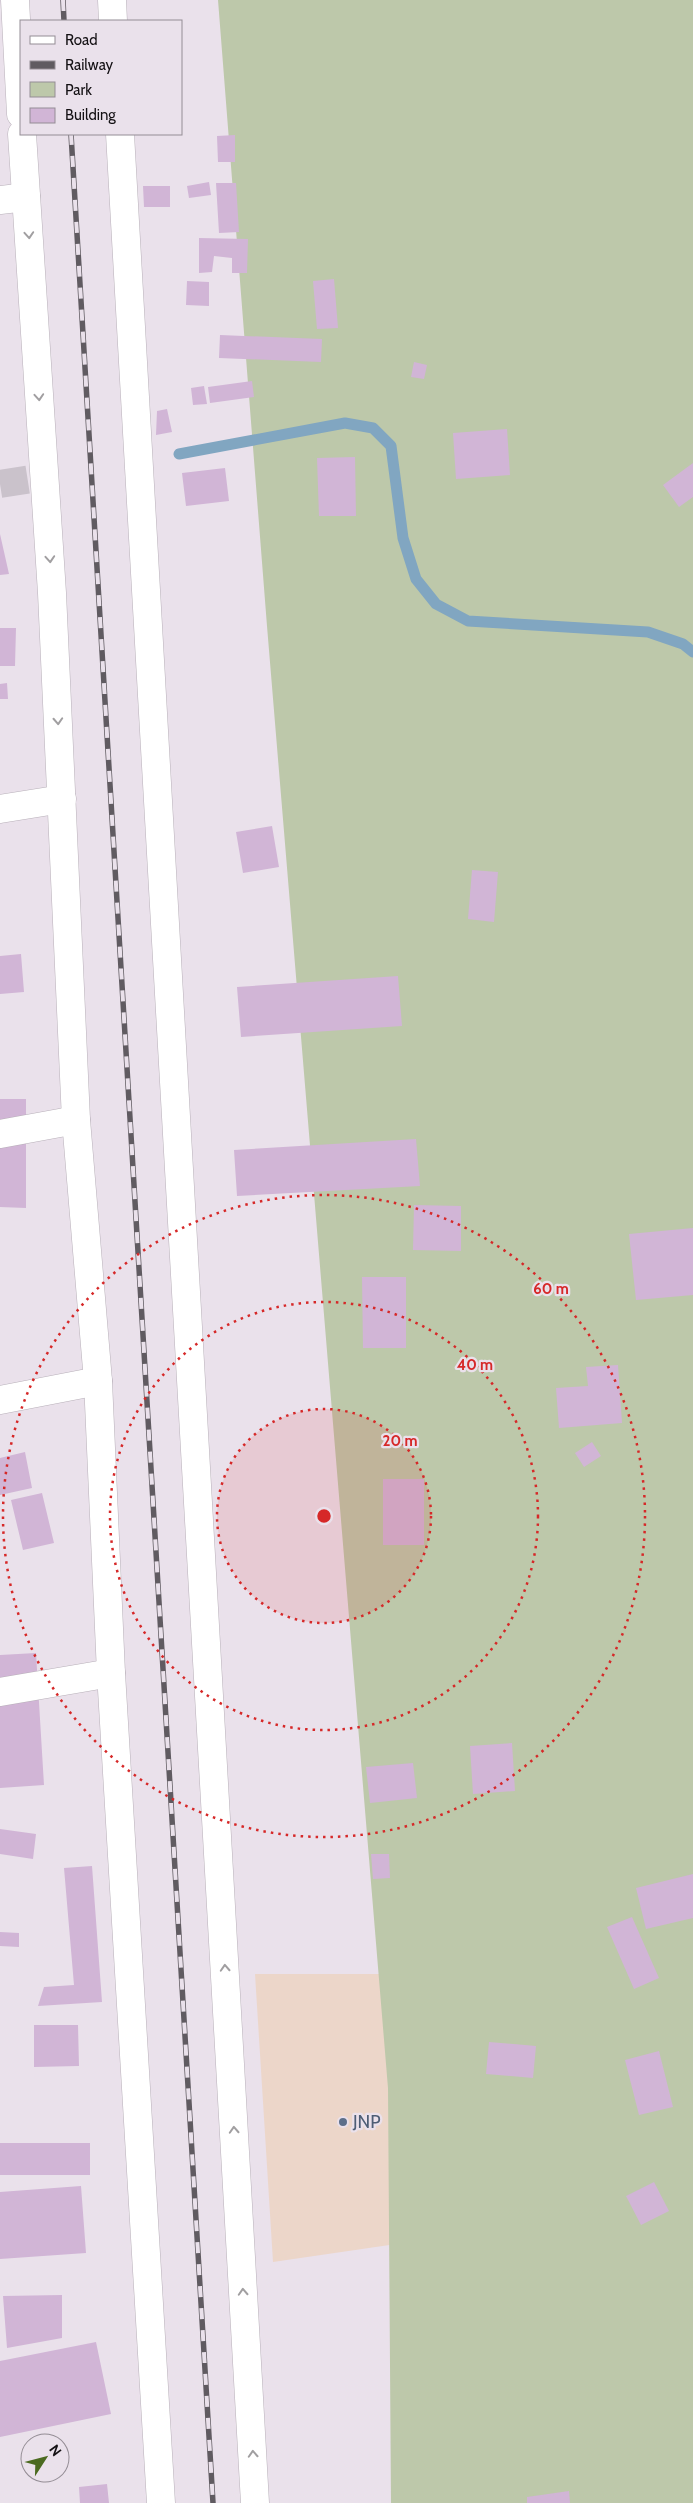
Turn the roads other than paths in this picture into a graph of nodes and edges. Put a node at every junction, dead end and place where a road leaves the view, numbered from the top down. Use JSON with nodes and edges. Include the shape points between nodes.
{"nodes":[{"id":1,"x":15,"y":0,"type":"edge"},
{"id":2,"x":112,"y":0,"type":"edge"},
{"id":3,"x":113,"y":20,"type":"edge"},
{"id":4,"x":20,"y":95,"type":"edge"},
{"id":5,"x":22,"y":135,"type":"edge"},
{"id":6,"x":120,"y":135,"type":"edge"},
{"id":7,"x":13,"y":199,"type":"edge"},
{"id":8,"x":62,"y":799,"type":"junction"},
{"id":9,"x":0,"y":809,"type":"edge"},
{"id":10,"x":76,"y":1120,"type":"junction"},
{"id":11,"x":0,"y":1134,"type":"edge"},
{"id":12,"x":98,"y":1381,"type":"junction"},
{"id":13,"x":0,"y":1400,"type":"edge"},
{"id":14,"x":111,"y":1673,"type":"junction"},
{"id":15,"x":0,"y":1692,"type":"edge"},
{"id":16,"x":161,"y":2503,"type":"edge"},
{"id":17,"x":255,"y":2503,"type":"edge"}],
"edges":[{"from":1,"to":4,"type":"main road"},
{"from":2,"to":3,"type":"main road"},
{"from":5,"to":7,"type":"main road"},
{"from":17,"to":6,"type":"main road","one_way":true},
{"from":7,"to":8,"type":"main road","one_way":true,"via":[[52,593]]},
{"from":8,"to":9,"type":"main road"},
{"from":8,"to":10,"type":"main road"},
{"from":10,"to":11,"type":"main road"},
{"from":10,"to":12,"type":"main road"},
{"from":12,"to":13,"type":"main road"},
{"from":12,"to":14,"type":"main road"},
{"from":14,"to":15,"type":"main road"},
{"from":14,"to":16,"type":"main road"}]}
